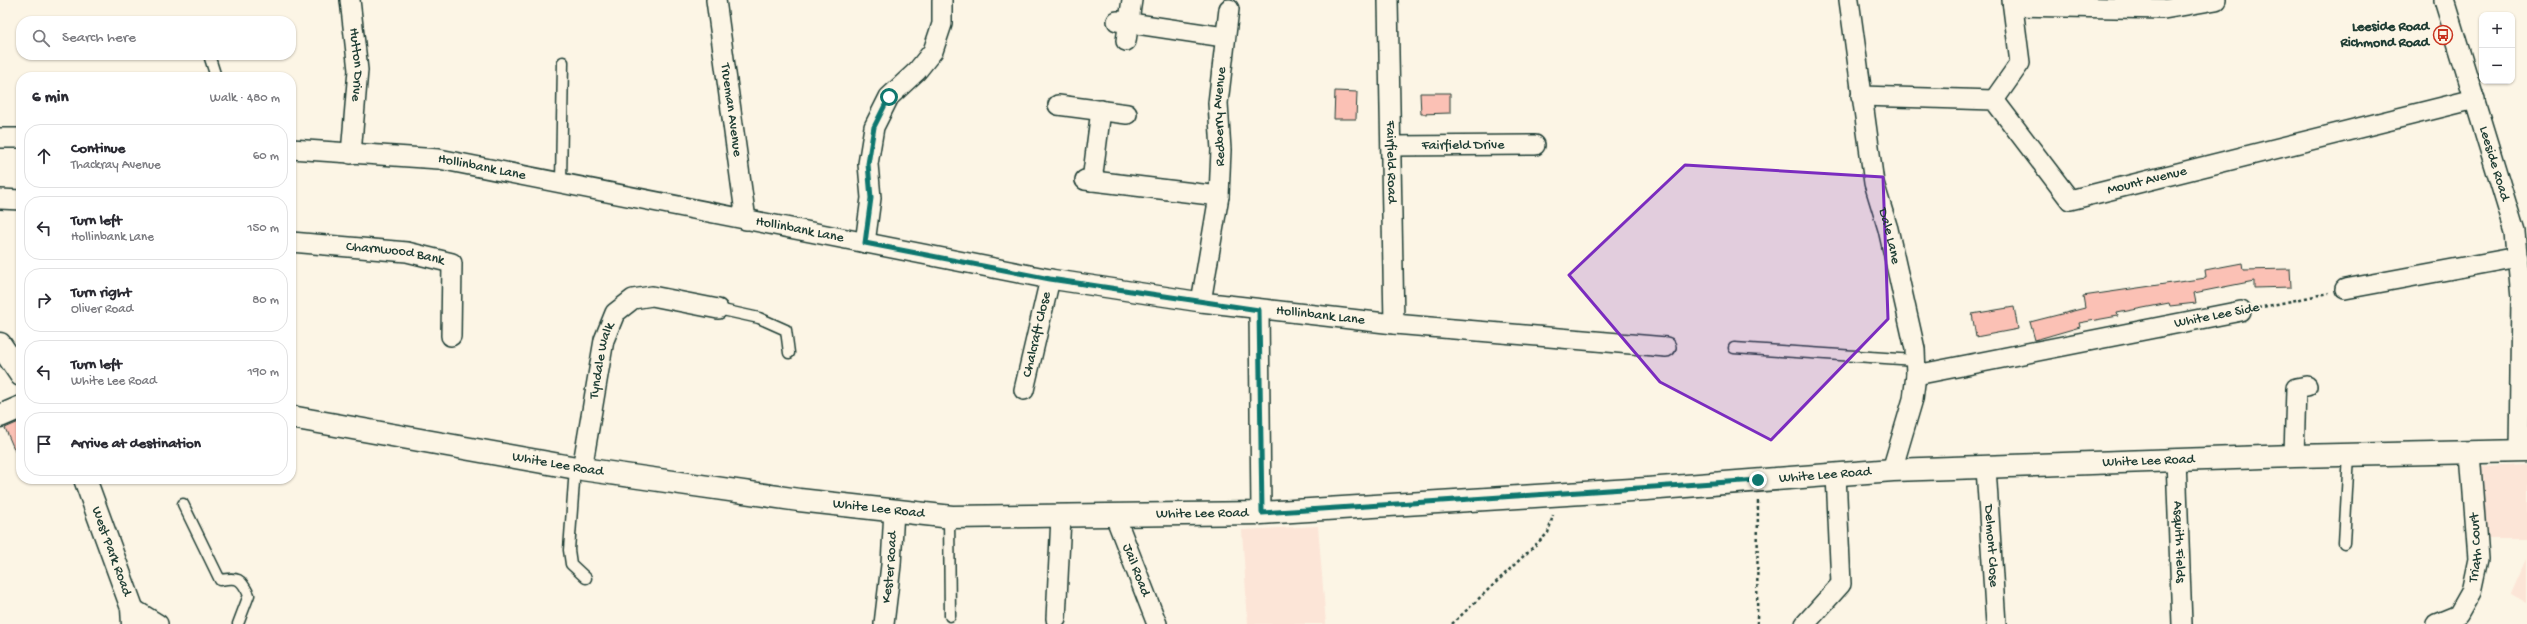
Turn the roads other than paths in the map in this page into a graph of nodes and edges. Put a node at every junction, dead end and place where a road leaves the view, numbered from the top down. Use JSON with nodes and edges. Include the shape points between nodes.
{"nodes":[{"id":1,"x":350,"y":0,"type":"edge"},
{"id":2,"x":716,"y":0,"type":"edge"},
{"id":3,"x":942,"y":0,"type":"edge"},
{"id":4,"x":1132,"y":0,"type":"edge"},
{"id":5,"x":1388,"y":0,"type":"edge"},
{"id":6,"x":1849,"y":0,"type":"edge"},
{"id":7,"x":2216,"y":0,"type":"edge"},
{"id":8,"x":2444,"y":0,"type":"edge"},
{"id":9,"x":2012,"y":3,"type":"edge"},
{"id":10,"x":1229,"y":4,"type":"edge"},
{"id":11,"x":1224,"y":37,"type":"junction"},
{"id":12,"x":211,"y":60,"type":"edge"},
{"id":13,"x":563,"y":62,"type":"dead end"},
{"id":14,"x":214,"y":72,"type":"edge"},
{"id":15,"x":1861,"y":96,"type":"junction"},
{"id":16,"x":2475,"y":99,"type":"junction"},
{"id":17,"x":1994,"y":100,"type":"junction"},
{"id":18,"x":1058,"y":105,"type":"dead end"},
{"id":19,"x":1101,"y":110,"type":"junction"},
{"id":20,"x":1127,"y":114,"type":"dead end"},
{"id":21,"x":0,"y":138,"type":"edge"},
{"id":22,"x":16,"y":138,"type":"edge"},
{"id":23,"x":1535,"y":145,"type":"dead end"},
{"id":24,"x":1391,"y":146,"type":"junction"},
{"id":25,"x":296,"y":149,"type":"edge"},
{"id":26,"x":351,"y":154,"type":"junction"},
{"id":27,"x":561,"y":183,"type":"junction"},
{"id":28,"x":1219,"y":196,"type":"junction"},
{"id":29,"x":0,"y":199,"type":"edge"},
{"id":30,"x":16,"y":200,"type":"edge"},
{"id":31,"x":746,"y":220,"type":"junction"},
{"id":32,"x":296,"y":242,"type":"edge"},
{"id":33,"x":865,"y":243,"type":"junction"},
{"id":34,"x":2518,"y":257,"type":"junction"},
{"id":35,"x":1050,"y":279,"type":"junction"},
{"id":36,"x":2345,"y":289,"type":"road end"},
{"id":37,"x":1201,"y":302,"type":"junction"},
{"id":38,"x":718,"y":309,"type":"joint"},
{"id":39,"x":1259,"y":310,"type":"junction"},
{"id":40,"x":2242,"y":311,"type":"road end"},
{"id":41,"x":1394,"y":324,"type":"junction"},
{"id":42,"x":451,"y":336,"type":"dead end"},
{"id":43,"x":0,"y":344,"type":"edge"},
{"id":44,"x":1666,"y":348,"type":"dead end"},
{"id":45,"x":1734,"y":348,"type":"dead end"},
{"id":46,"x":789,"y":353,"type":"dead end"},
{"id":47,"x":16,"y":368,"type":"edge"},
{"id":48,"x":1916,"y":368,"type":"junction"},
{"id":49,"x":2307,"y":386,"type":"dead end"},
{"id":50,"x":1024,"y":390,"type":"dead end"},
{"id":51,"x":16,"y":409,"type":"edge"},
{"id":52,"x":0,"y":416,"type":"edge"},
{"id":53,"x":296,"y":418,"type":"edge"},
{"id":54,"x":2523,"y":451,"type":"edge"},
{"id":55,"x":2470,"y":453,"type":"junction"},
{"id":56,"x":2350,"y":455,"type":"junction"},
{"id":57,"x":2294,"y":456,"type":"junction"},
{"id":58,"x":2176,"y":459,"type":"junction"},
{"id":59,"x":1986,"y":468,"type":"junction"},
{"id":60,"x":578,"y":469,"type":"junction"},
{"id":61,"x":1892,"y":470,"type":"junction"},
{"id":62,"x":1836,"y":475,"type":"junction"},
{"id":63,"x":87,"y":484,"type":"edge"},
{"id":64,"x":182,"y":504,"type":"dead end"},
{"id":65,"x":894,"y":510,"type":"junction"},
{"id":66,"x":1262,"y":513,"type":"junction"},
{"id":67,"x":1115,"y":516,"type":"junction"},
{"id":68,"x":949,"y":517,"type":"junction"},
{"id":69,"x":1061,"y":517,"type":"junction"},
{"id":70,"x":2344,"y":543,"type":"dead end"},
{"id":71,"x":586,"y":578,"type":"dead end"},
{"id":72,"x":132,"y":616,"type":"edge"},
{"id":73,"x":950,"y":616,"type":"dead end"},
{"id":74,"x":1056,"y":619,"type":"dead end"},
{"id":75,"x":158,"y":624,"type":"edge"},
{"id":76,"x":238,"y":624,"type":"edge"},
{"id":77,"x":884,"y":624,"type":"edge"},
{"id":78,"x":1157,"y":624,"type":"edge"},
{"id":79,"x":1805,"y":624,"type":"edge"},
{"id":80,"x":1996,"y":624,"type":"edge"},
{"id":81,"x":2182,"y":624,"type":"edge"},
{"id":82,"x":2436,"y":624,"type":"edge"}],
"edges":[{"from":1,"to":26,"type":"street","name":"Hutton Drive","via":[[358,70]]},
{"from":2,"to":31,"type":"street","name":"Trueman Avenue"},
{"from":3,"to":33,"type":"street","via":[[942,24],[933,51],[917,71],[889,97],[874,127],[868,164],[871,198]]},
{"from":4,"to":11,"type":"street","via":[[1124,28]]},
{"from":5,"to":24,"type":"street","name":"Fairfield Road"},
{"from":6,"to":15,"type":"street","name":"Dale Lane"},
{"from":7,"to":9,"type":"street","via":[[2164,9]]},
{"from":8,"to":16,"type":"street","name":"Leeside Road"},
{"from":9,"to":17,"type":"street","via":[[2020,63]]},
{"from":10,"to":11,"type":"street","name":"Redberry Avenue"},
{"from":11,"to":28,"type":"street","name":"Redberry Avenue","via":[[1218,103],[1221,150]]},
{"from":12,"to":14,"type":"lane"},
{"from":13,"to":27,"type":"lane"},
{"from":15,"to":17,"type":"street"},
{"from":15,"to":48,"type":"street","name":"Dale Lane","via":[[1874,183],[1888,229],[1915,349]]},
{"from":16,"to":17,"type":"street","name":"Mount Avenue","via":[[2070,200]]},
{"from":16,"to":34,"type":"street","name":"Leeside Road","via":[[2516,232]]},
{"from":18,"to":19,"type":"street"},
{"from":19,"to":20,"type":"street"},
{"from":19,"to":28,"type":"street","via":[[1088,181]]},
{"from":21,"to":22,"type":"street"},
{"from":23,"to":24,"type":"street","name":"Fairfield Drive"},
{"from":24,"to":41,"type":"street","name":"Fairfield Road"},
{"from":25,"to":26,"type":"street","name":"Hollinbank Lane"},
{"from":26,"to":27,"type":"street","name":"Hollinbank Lane","via":[[439,160]]},
{"from":27,"to":31,"type":"street","name":"Hollinbank Lane"},
{"from":28,"to":37,"type":"street","name":"Redberry Avenue"},
{"from":29,"to":30,"type":"street"},
{"from":31,"to":33,"type":"street","name":"Hollinbank Lane"},
{"from":32,"to":42,"type":"street","name":"Charnwood Bank","via":[[407,252],[452,263]]},
{"from":33,"to":35,"type":"street","name":"Hollinbank Lane"},
{"from":34,"to":36,"type":"street"},
{"from":34,"to":54,"type":"street","name":"Leeside Road"},
{"from":35,"to":37,"type":"street","name":"Hollinbank Lane"},
{"from":35,"to":50,"type":"street","name":"Chalcraft Close"},
{"from":37,"to":39,"type":"street","name":"Hollinbank Lane"},
{"from":38,"to":46,"type":"lane","via":[[759,318],[786,330]]},
{"from":38,"to":60,"type":"street","name":"Tyndale Walk","via":[[652,296],[633,299],[615,313],[604,340]]},
{"from":39,"to":41,"type":"street","name":"Hollinbank Lane"},
{"from":39,"to":66,"type":"street"},
{"from":40,"to":48,"type":"street","name":"White Lee Side"},
{"from":41,"to":44,"type":"street","name":"Hollinbank Lane"},
{"from":43,"to":47,"type":"main road"},
{"from":45,"to":48,"type":"lane"},
{"from":48,"to":61,"type":"street","name":"Dale Lane","via":[[1913,399]]},
{"from":49,"to":57,"type":"street","via":[[2296,388]]},
{"from":51,"to":52,"type":"main road"},
{"from":53,"to":60,"type":"main road","name":"White Lee Road"},
{"from":54,"to":55,"type":"main road","name":"White Lee Road"},
{"from":55,"to":56,"type":"main road","name":"White Lee Road"},
{"from":55,"to":82,"type":"street","name":"Triath Court","via":[[2478,559],[2471,592],[2458,615]]},
{"from":56,"to":57,"type":"main road","name":"White Lee Road"},
{"from":56,"to":70,"type":"lane"},
{"from":57,"to":58,"type":"main road","name":"White Lee Road"},
{"from":58,"to":59,"type":"main road","name":"White Lee Road"},
{"from":58,"to":81,"type":"street","name":"Asquith Fields"},
{"from":59,"to":61,"type":"main road","name":"White Lee Road"},
{"from":59,"to":80,"type":"street","name":"Delmont Close"},
{"from":60,"to":65,"type":"main road","name":"White Lee Road"},
{"from":60,"to":71,"type":"lane","via":[[568,550],[571,564]]},
{"from":61,"to":62,"type":"main road","name":"White Lee Road"},
{"from":62,"to":66,"type":"main road","name":"White Lee Road"},
{"from":62,"to":79,"type":"street","via":[[1841,584]]},
{"from":63,"to":72,"type":"main road","name":"West Park Road"},
{"from":64,"to":76,"type":"lane","via":[[220,580],[234,578],[243,583],[249,595]]},
{"from":65,"to":68,"type":"main road","name":"White Lee Road"},
{"from":65,"to":77,"type":"street","name":"Kester Road"},
{"from":66,"to":67,"type":"main road","name":"White Lee Road"},
{"from":67,"to":69,"type":"main road","name":"White Lee Road"},
{"from":67,"to":78,"type":"street","name":"Jail Road"},
{"from":68,"to":69,"type":"main road","name":"White Lee Road"},
{"from":68,"to":73,"type":"lane"},
{"from":69,"to":74,"type":"street"},
{"from":72,"to":75,"type":"street"}]}
